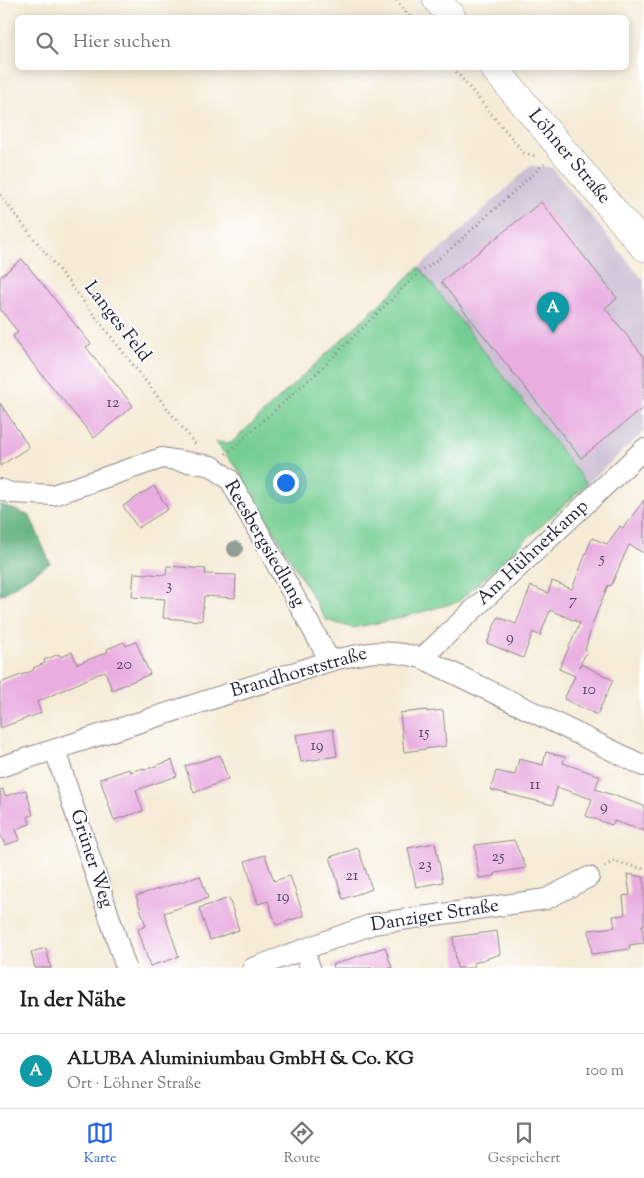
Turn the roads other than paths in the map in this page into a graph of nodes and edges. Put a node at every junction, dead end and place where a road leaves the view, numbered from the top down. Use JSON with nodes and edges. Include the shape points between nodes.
{"nodes":[{"id":1,"x":437,"y":0,"type":"edge"},
{"id":2,"x":450,"y":15,"type":"edge"},
{"id":3,"x":496,"y":70,"type":"edge"},
{"id":4,"x":644,"y":247,"type":"edge"},
{"id":5,"x":644,"y":449,"type":"edge"},
{"id":6,"x":0,"y":489,"type":"edge"},
{"id":7,"x":422,"y":658,"type":"junction"},
{"id":8,"x":330,"y":661,"type":"junction"},
{"id":9,"x":55,"y":750,"type":"junction"},
{"id":10,"x":644,"y":766,"type":"edge"},
{"id":11,"x":0,"y":768,"type":"edge"},
{"id":12,"x":589,"y":877,"type":"road end"},
{"id":13,"x":307,"y":959,"type":"edge"},
{"id":14,"x":126,"y":968,"type":"edge"},
{"id":15,"x":253,"y":968,"type":"edge"}],
"edges":[{"from":1,"to":2,"type":"main road"},
{"from":3,"to":4,"type":"main road","name":"Löhner Straße"},
{"from":5,"to":7,"type":"street","name":"Am Hühnerkamp"},
{"from":6,"to":8,"type":"street","name":"Reesbergsiedlung","via":[[11,493],[53,495],[162,458],[212,466],[230,480]]},
{"from":7,"to":8,"type":"street","name":"Brandhorststraße","via":[[397,651],[369,651]]},
{"from":7,"to":10,"type":"street","name":"Brandhorststraße"},
{"from":8,"to":9,"type":"street","name":"Brandhorststraße"},
{"from":9,"to":11,"type":"street","name":"Brandhorststraße"},
{"from":9,"to":14,"type":"street","name":"Grüner Weg"},
{"from":12,"to":13,"type":"street","name":"Danziger Straße","via":[[546,899],[373,924]]},
{"from":13,"to":15,"type":"street","name":"Danziger Straße"}]}
